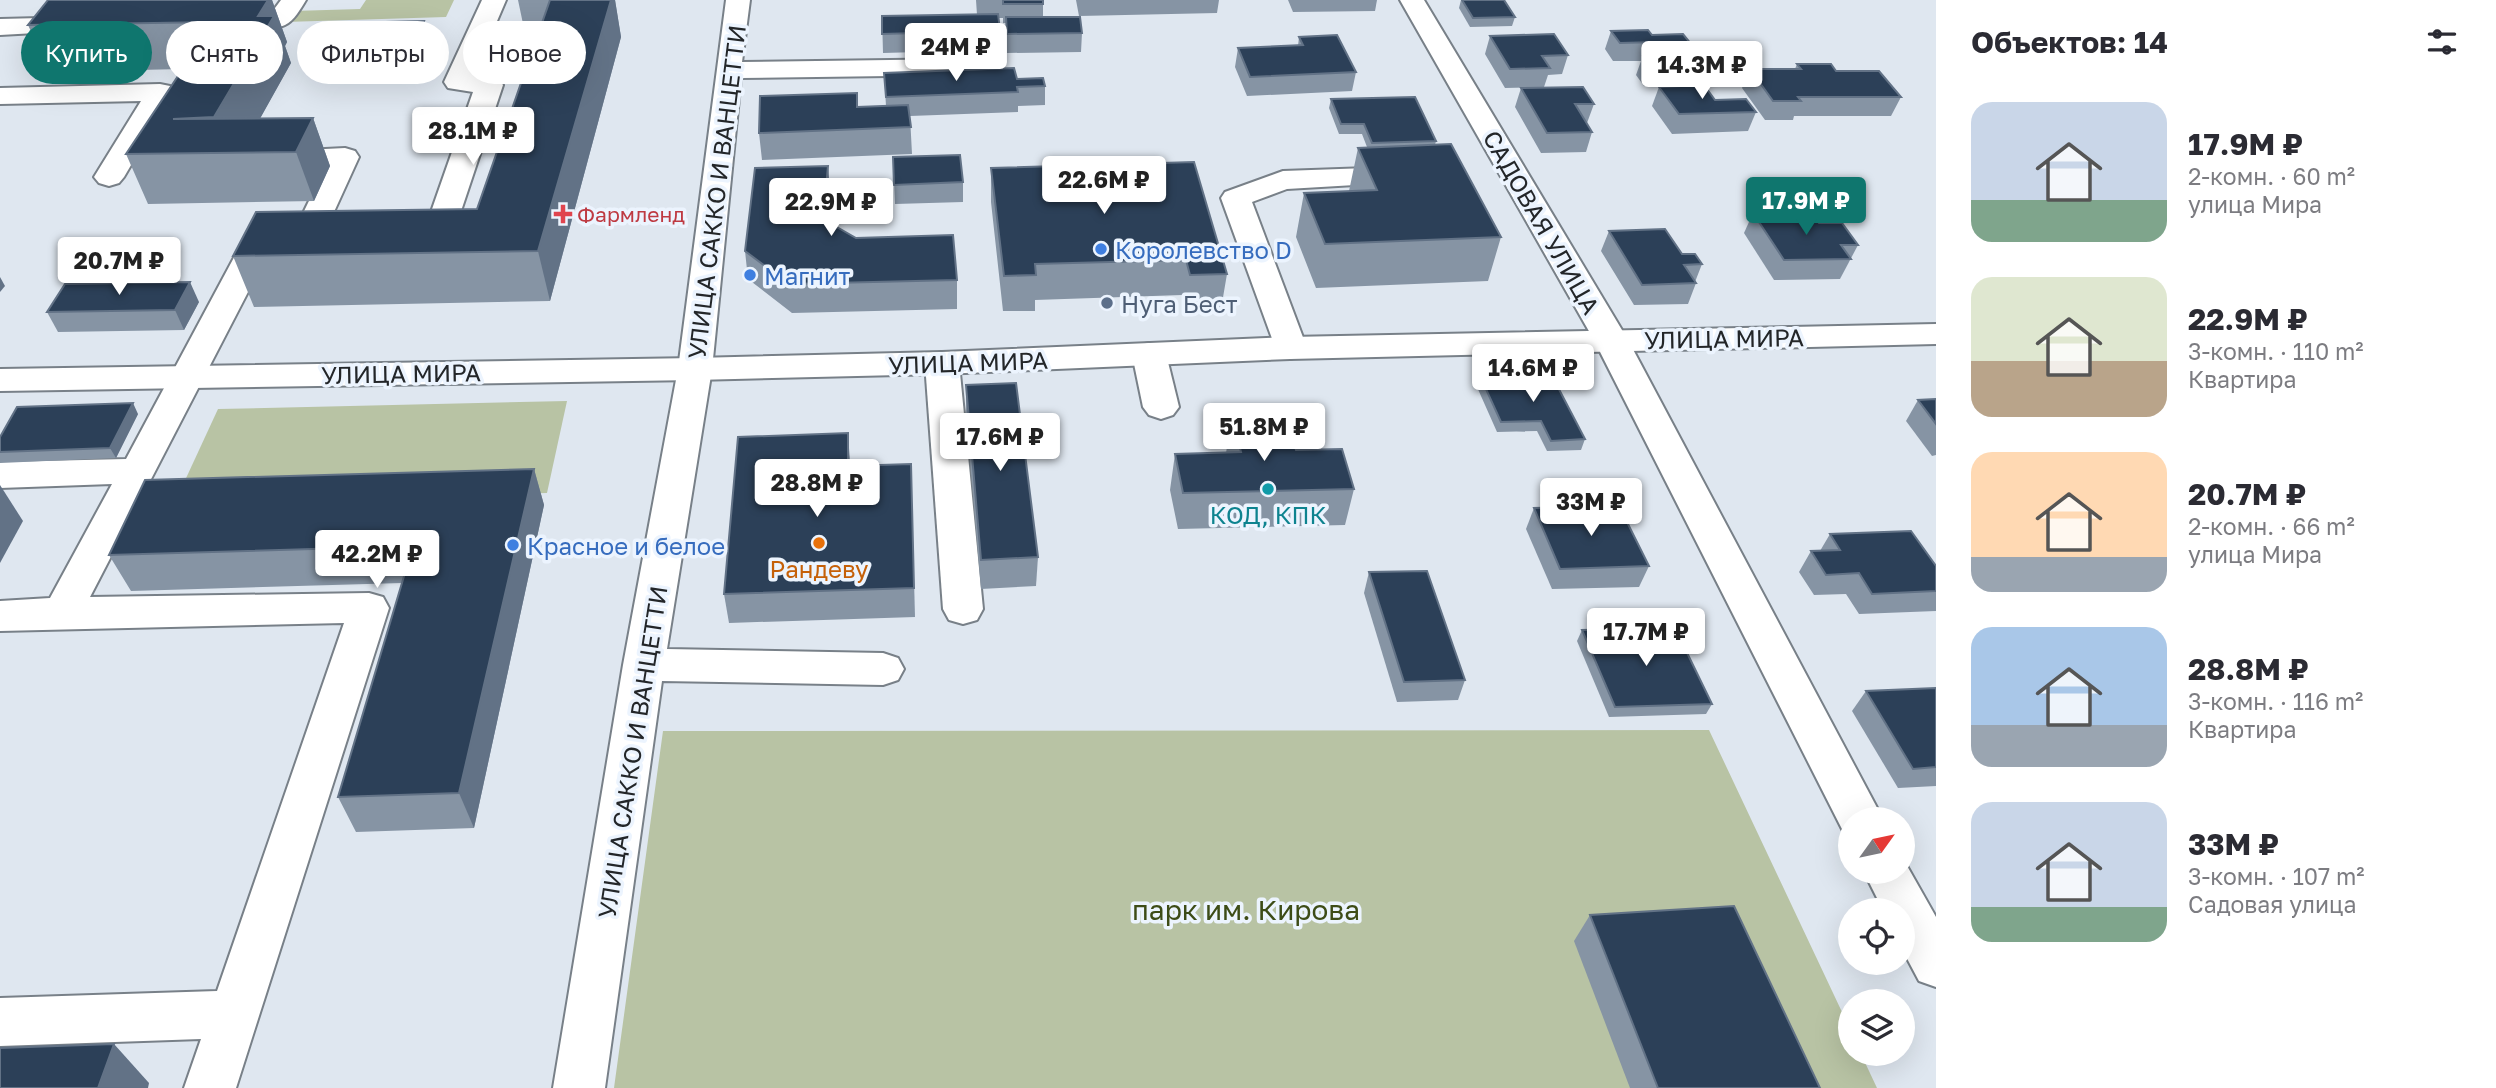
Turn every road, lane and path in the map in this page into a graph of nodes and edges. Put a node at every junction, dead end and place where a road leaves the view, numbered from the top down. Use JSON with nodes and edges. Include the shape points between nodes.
{"nodes":[{"id":1,"x":293,"y":0,"type":"edge"},
{"id":2,"x":494,"y":0,"type":"edge"},
{"id":3,"x":738,"y":0,"type":"edge"},
{"id":4,"x":1412,"y":0,"type":"edge"},
{"id":5,"x":210,"y":21,"type":"edge"},
{"id":6,"x":963,"y":67,"type":"edge"},
{"id":7,"x":727,"y":70,"type":"junction"},
{"id":8,"x":0,"y":96,"type":"edge"},
{"id":9,"x":272,"y":158,"type":"edge"},
{"id":10,"x":1396,"y":176,"type":"edge"},
{"id":11,"x":109,"y":177,"type":"dead end"},
{"id":12,"x":383,"y":243,"type":"edge"},
{"id":13,"x":1936,"y":334,"type":"edge"},
{"id":14,"x":1611,"y":340,"type":"junction"},
{"id":15,"x":1290,"y":348,"type":"junction"},
{"id":16,"x":1149,"y":354,"type":"junction"},
{"id":17,"x":942,"y":363,"type":"junction"},
{"id":18,"x":695,"y":369,"type":"junction"},
{"id":19,"x":191,"y":376,"type":"junction"},
{"id":20,"x":0,"y":380,"type":"edge"},
{"id":21,"x":1161,"y":407,"type":"dead end"},
{"id":22,"x":136,"y":471,"type":"junction"},
{"id":23,"x":0,"y":475,"type":"edge"},
{"id":24,"x":963,"y":609,"type":"dead end"},
{"id":25,"x":62,"y":613,"type":"junction"},
{"id":26,"x":0,"y":616,"type":"edge"},
{"id":27,"x":644,"y":665,"type":"junction"},
{"id":28,"x":883,"y":669,"type":"dead end"},
{"id":29,"x":1854,"y":807,"type":"edge"},
{"id":30,"x":1893,"y":884,"type":"edge"},
{"id":31,"x":1936,"y":965,"type":"edge"},
{"id":32,"x":235,"y":1014,"type":"junction"},
{"id":33,"x":0,"y":1022,"type":"edge"},
{"id":34,"x":211,"y":1088,"type":"edge"},
{"id":35,"x":579,"y":1088,"type":"edge"}],
"edges":[{"from":1,"to":5,"type":"street","via":[[279,19]]},
{"from":2,"to":12,"type":"street","via":[[458,82],[489,85],[436,241]]},
{"from":3,"to":7,"type":"street","name":"УЛИЦА САККО И ВАНЦЕТТИ"},
{"from":4,"to":14,"type":"street","name":"САДОВАЯ УЛИЦА"},
{"from":6,"to":7,"type":"street"},
{"from":7,"to":18,"type":"street","name":"УЛИЦА САККО И ВАНЦЕТТИ"},
{"from":8,"to":11,"type":"street","via":[[160,92]]},
{"from":9,"to":19,"type":"street","via":[[345,157],[316,247],[254,250]]},
{"from":10,"to":15,"type":"street","via":[[1283,180],[1236,198]]},
{"from":13,"to":14,"type":"street","name":"УЛИЦА МИРА"},
{"from":14,"to":15,"type":"street","name":"УЛИЦА МИРА"},
{"from":14,"to":29,"type":"street","name":"САДОВАЯ УЛИЦА"},
{"from":15,"to":16,"type":"street","name":"УЛИЦА МИРА"},
{"from":16,"to":17,"type":"street","name":"УЛИЦА МИРА"},
{"from":16,"to":21,"type":"street"},
{"from":17,"to":18,"type":"street","name":"УЛИЦА МИРА"},
{"from":17,"to":24,"type":"street"},
{"from":18,"to":19,"type":"street","name":"УЛИЦА МИРА"},
{"from":18,"to":27,"type":"street","name":"УЛИЦА САККО И ВАНЦЕТТИ"},
{"from":19,"to":20,"type":"street","name":"УЛИЦА МИРА"},
{"from":19,"to":22,"type":"street"},
{"from":22,"to":23,"type":"street"},
{"from":22,"to":25,"type":"street"},
{"from":25,"to":26,"type":"street"},
{"from":25,"to":32,"type":"street","via":[[369,608]]},
{"from":27,"to":28,"type":"street"},
{"from":27,"to":35,"type":"street","name":"УЛИЦА САККО И ВАНЦЕТТИ"},
{"from":30,"to":31,"type":"street"},
{"from":32,"to":33,"type":"street"},
{"from":32,"to":34,"type":"street"}]}
